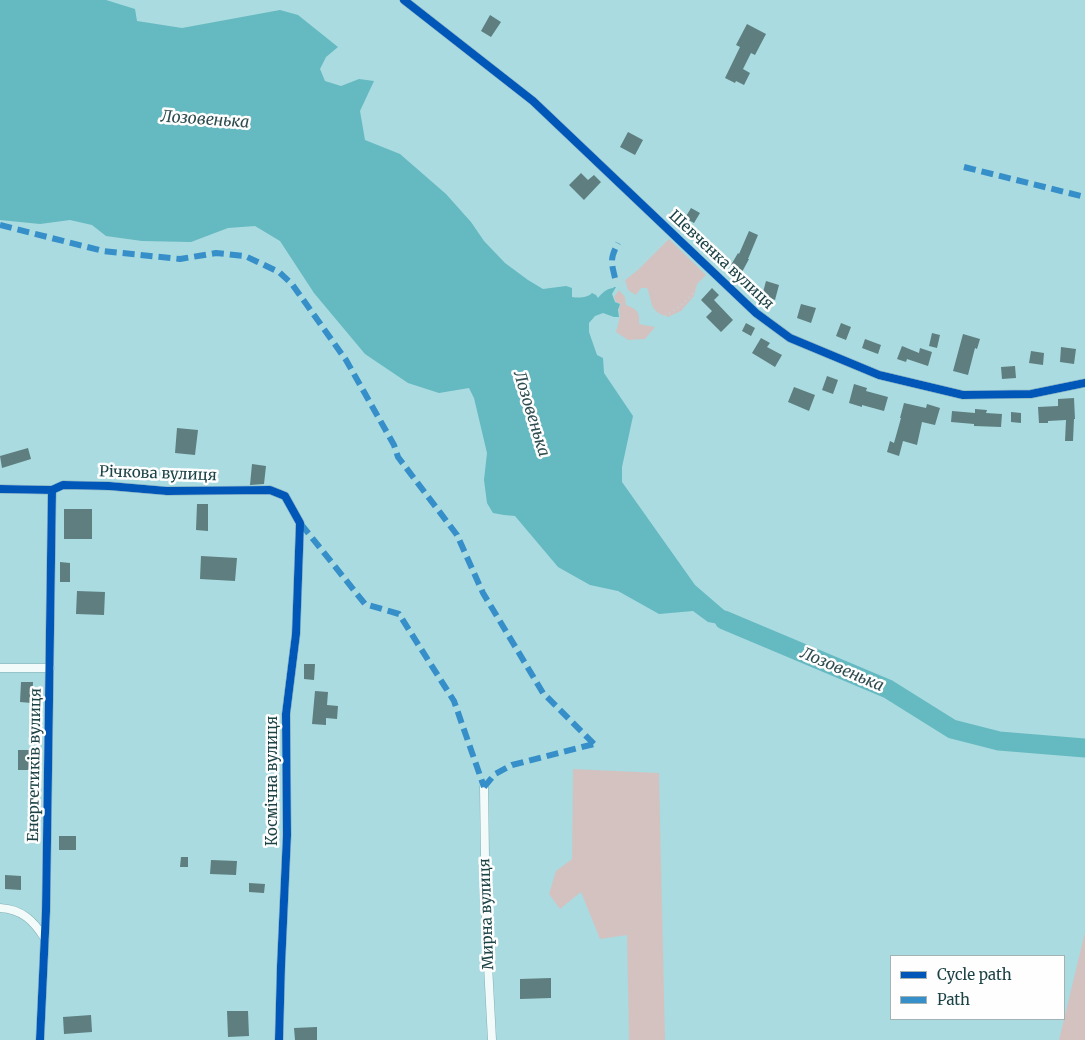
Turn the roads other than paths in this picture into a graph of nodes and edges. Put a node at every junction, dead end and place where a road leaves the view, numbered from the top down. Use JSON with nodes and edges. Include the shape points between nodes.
{"nodes":[{"id":1,"x":404,"y":0,"type":"edge"},
{"id":2,"x":1085,"y":383,"type":"edge"},
{"id":3,"x":0,"y":489,"type":"edge"},
{"id":4,"x":52,"y":490,"type":"junction"},
{"id":5,"x":300,"y":523,"type":"joint"},
{"id":6,"x":0,"y":668,"type":"edge"},
{"id":7,"x":50,"y":668,"type":"junction"},
{"id":8,"x":484,"y":787,"type":"dead end"},
{"id":9,"x":0,"y":908,"type":"edge"},
{"id":10,"x":45,"y":939,"type":"junction"},
{"id":11,"x":40,"y":1040,"type":"edge"},
{"id":12,"x":279,"y":1040,"type":"edge"},
{"id":13,"x":492,"y":1040,"type":"edge"}],
"edges":[{"from":1,"to":2,"type":"street","name":"Шевченка вулиця","via":[[533,101],[756,313],[790,338],[879,375],[963,395],[1031,394]]},
{"from":3,"to":4,"type":"street","name":"Річкова вулиця"},
{"from":4,"to":5,"type":"street","name":"Річкова вулиця","via":[[63,485],[167,491],[270,490],[285,496]]},
{"from":4,"to":7,"type":"street","name":"Енергетиків вулиця"},
{"from":5,"to":12,"type":"street","name":"Космічна вулиця","via":[[296,634],[286,714],[287,835]]},
{"from":6,"to":7,"type":"street"},
{"from":7,"to":10,"type":"street","name":"Енергетиків вулиця"},
{"from":8,"to":13,"type":"street","name":"Мирна вулиця"},
{"from":9,"to":10,"type":"street","via":[[13,909],[26,916]]},
{"from":10,"to":11,"type":"street","name":"Енергетиків вулиця"}]}
